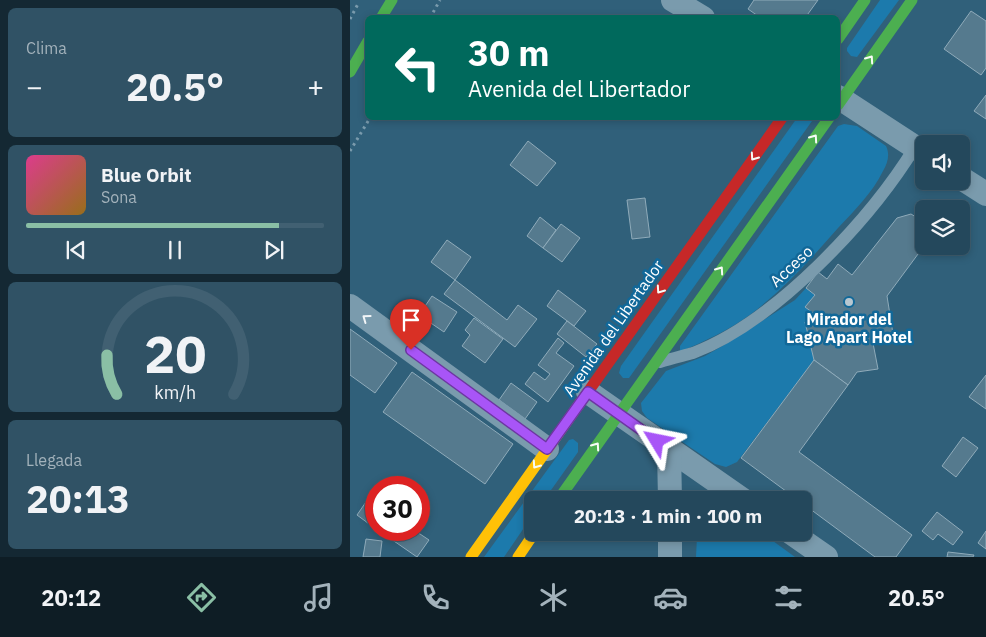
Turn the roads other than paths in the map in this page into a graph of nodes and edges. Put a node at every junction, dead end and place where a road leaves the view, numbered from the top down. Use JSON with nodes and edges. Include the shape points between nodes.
{"nodes":[{"id":1,"x":392,"y":0,"type":"edge"},
{"id":2,"x":405,"y":0,"type":"edge"},
{"id":3,"x":673,"y":0,"type":"edge"},
{"id":4,"x":865,"y":0,"type":"edge"},
{"id":5,"x":912,"y":0,"type":"edge"},
{"id":6,"x":384,"y":15,"type":"edge"},
{"id":7,"x":386,"y":15,"type":"edge"},
{"id":8,"x":698,"y":15,"type":"edge"},
{"id":9,"x":840,"y":36,"type":"edge"},
{"id":10,"x":365,"y":46,"type":"edge"},
{"id":11,"x":350,"y":72,"type":"edge"},
{"id":12,"x":840,"y":99,"type":"edge"},
{"id":13,"x":840,"y":107,"type":"edge"},
{"id":14,"x":781,"y":120,"type":"edge"},
{"id":15,"x":825,"y":120,"type":"edge"},
{"id":16,"x":915,"y":148,"type":"edge"},
{"id":17,"x":915,"y":155,"type":"edge"},
{"id":18,"x":970,"y":184,"type":"edge"},
{"id":19,"x":986,"y":194,"type":"edge"},
{"id":20,"x":350,"y":306,"type":"edge"},
{"id":21,"x":655,"y":363,"type":"junction"},
{"id":22,"x":588,"y":392,"type":"junction"},
{"id":23,"x":618,"y":414,"type":"junction"},
{"id":24,"x":547,"y":449,"type":"junction"},
{"id":25,"x":670,"y":450,"type":"junction"},
{"id":26,"x":564,"y":491,"type":"edge"},
{"id":27,"x":670,"y":491,"type":"edge"},
{"id":28,"x":730,"y":491,"type":"edge"},
{"id":29,"x":529,"y":541,"type":"edge"},
{"id":30,"x":670,"y":541,"type":"edge"},
{"id":31,"x":803,"y":541,"type":"edge"},
{"id":32,"x":471,"y":557,"type":"edge"},
{"id":33,"x":518,"y":557,"type":"edge"},
{"id":34,"x":670,"y":557,"type":"edge"},
{"id":35,"x":826,"y":557,"type":"edge"}],
"edges":[{"from":1,"to":6,"type":"main road"},
{"from":2,"to":7,"type":"street"},
{"from":3,"to":8,"type":"street"},
{"from":4,"to":9,"type":"main road"},
{"from":12,"to":5,"type":"main road","one_way":true},
{"from":10,"to":11,"type":"main road"},
{"from":13,"to":16,"type":"street"},
{"from":14,"to":22,"type":"main road","name":"Avenida del Libertador","one_way":true},
{"from":21,"to":15,"type":"main road","one_way":true},
{"from":17,"to":21,"type":"lane","name":"Acceso","via":[[865,215],[774,304],[740,328],[693,353]]},
{"from":18,"to":19,"type":"street"},
{"from":24,"to":20,"type":"street","one_way":true},
{"from":21,"to":23,"type":"main road"},
{"from":22,"to":23,"type":"street"},
{"from":22,"to":24,"type":"main road","name":"Avenida del Libertador"},
{"from":23,"to":25,"type":"street"},
{"from":26,"to":23,"type":"main road","one_way":true},
{"from":24,"to":32,"type":"main road","name":"Avenida del Libertador","one_way":true},
{"from":25,"to":27,"type":"street"},
{"from":25,"to":28,"type":"street"},
{"from":29,"to":33,"type":"main road"},
{"from":30,"to":34,"type":"street"},
{"from":31,"to":35,"type":"street"}]}
